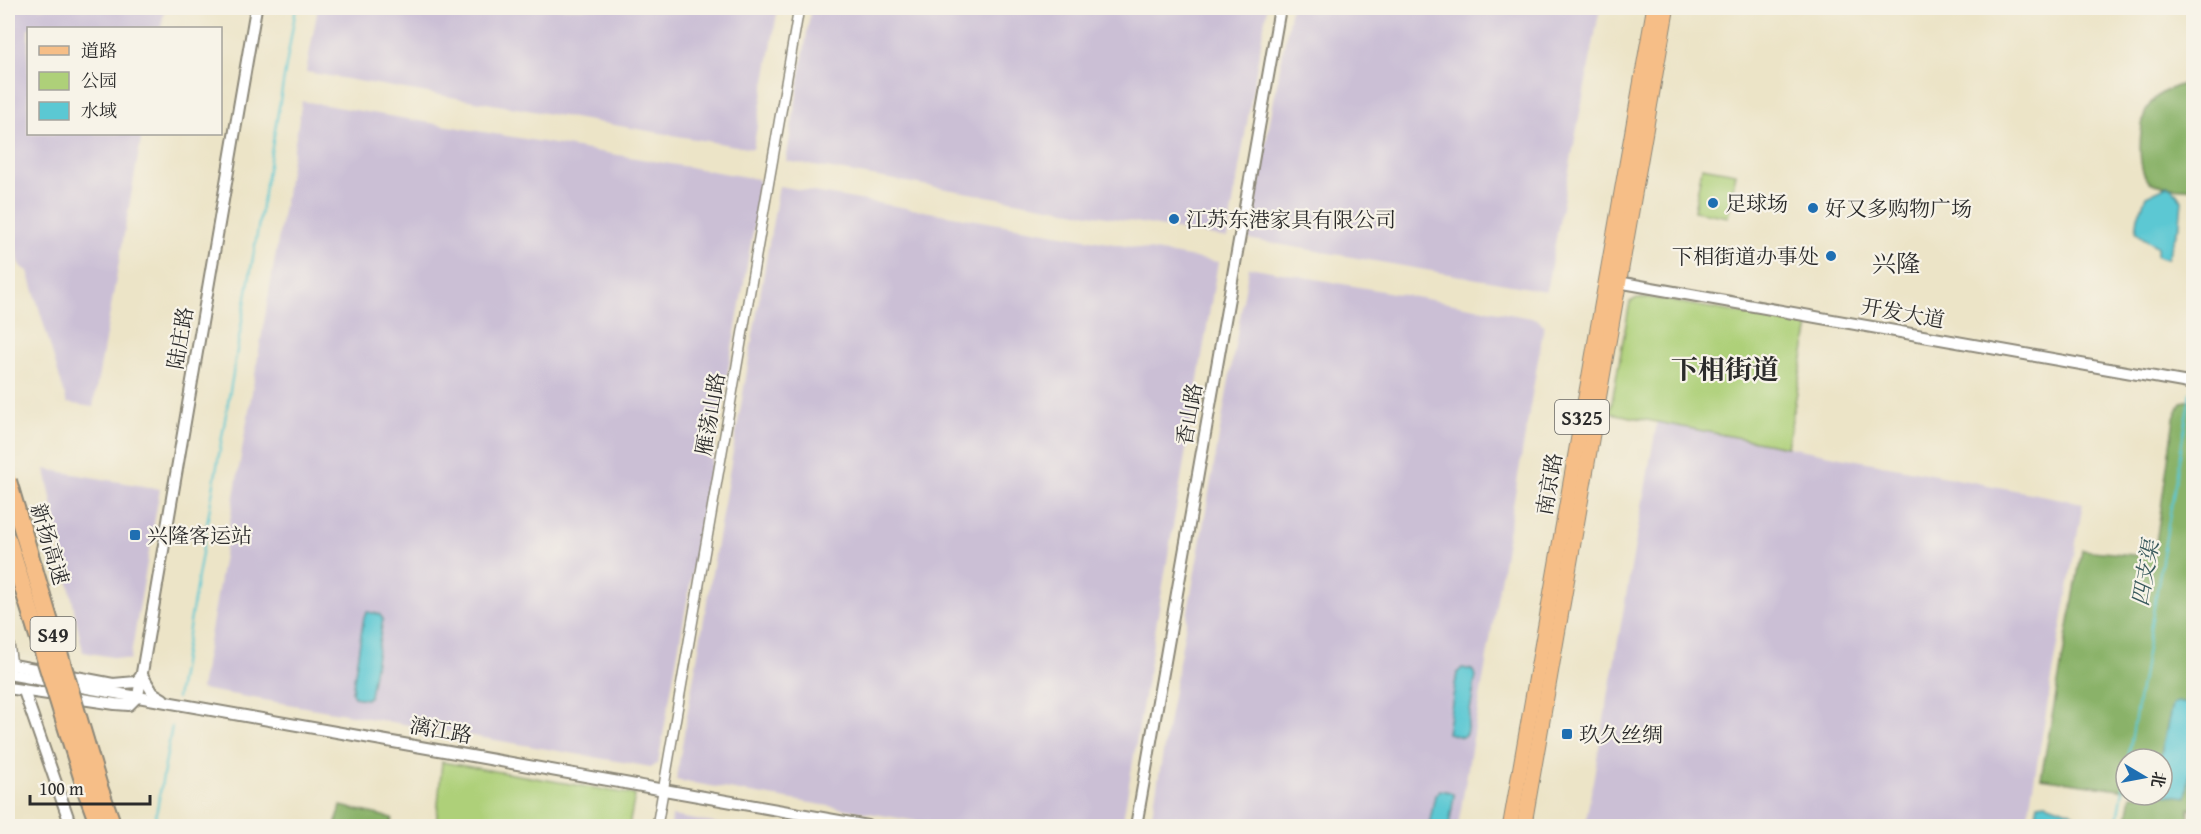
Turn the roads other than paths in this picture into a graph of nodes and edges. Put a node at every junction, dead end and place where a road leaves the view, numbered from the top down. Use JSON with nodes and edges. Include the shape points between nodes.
{"nodes":[{"id":1,"x":256,"y":8,"type":"edge"},
{"id":2,"x":799,"y":8,"type":"edge"},
{"id":3,"x":1280,"y":8,"type":"edge"},
{"id":4,"x":1654,"y":8,"type":"edge"},
{"id":5,"x":1667,"y":8,"type":"edge"},
{"id":6,"x":1612,"y":281,"type":"junction"},
{"id":7,"x":2193,"y":384,"type":"edge"},
{"id":8,"x":8,"y":481,"type":"edge"},
{"id":9,"x":8,"y":540,"type":"edge"},
{"id":10,"x":8,"y":637,"type":"edge"},
{"id":11,"x":9,"y":668,"type":"edge"},
{"id":12,"x":142,"y":675,"type":"junction"},
{"id":13,"x":8,"y":688,"type":"edge"},
{"id":14,"x":24,"y":691,"type":"junction"},
{"id":15,"x":138,"y":696,"type":"junction"},
{"id":16,"x":168,"y":702,"type":"junction"},
{"id":17,"x":663,"y":789,"type":"junction"},
{"id":18,"x":93,"y":790,"type":"junction"},
{"id":19,"x":71,"y":826,"type":"edge"},
{"id":20,"x":99,"y":826,"type":"edge"},
{"id":21,"x":114,"y":826,"type":"edge"},
{"id":22,"x":657,"y":826,"type":"edge"},
{"id":23,"x":868,"y":826,"type":"edge"},
{"id":24,"x":1136,"y":826,"type":"edge"},
{"id":25,"x":1510,"y":826,"type":"edge"},
{"id":26,"x":1524,"y":826,"type":"edge"}],
"edges":[{"from":1,"to":12,"type":"street","name":"陆庄路"},
{"from":2,"to":17,"type":"street","name":"雁荡山路"},
{"from":3,"to":24,"type":"street","name":"香山路"},
{"from":4,"to":6,"type":"main road","name":"南京路","number":"S325"},
{"from":5,"to":6,"type":"main road","name":"南京路","number":"S325"},
{"from":6,"to":7,"type":"street","name":"开发大道"},
{"from":6,"to":25,"type":"main road","name":"南京路","number":"S325"},
{"from":6,"to":26,"type":"main road","name":"南京路","number":"S325"},
{"from":8,"to":18,"type":"highway","name":"新扬高速","number":"S49","bridge":true},
{"from":9,"to":18,"type":"highway","name":"新扬高速","number":"S49","bridge":true},
{"from":10,"to":11,"type":"street"},
{"from":11,"to":12,"type":"street","via":[[113,684],[136,681]]},
{"from":11,"to":15,"type":"street","name":"漓江路"},
{"from":12,"to":15,"type":"street","name":"陆庄路"},
{"from":12,"to":16,"type":"street","via":[[153,693]]},
{"from":13,"to":14,"type":"street"},
{"from":14,"to":15,"type":"street","via":[[129,705]]},
{"from":14,"to":19,"type":"street"},
{"from":15,"to":16,"type":"street","name":"漓江路"},
{"from":16,"to":17,"type":"street","name":"漓江路"},
{"from":17,"to":22,"type":"street","name":"雁荡山路"},
{"from":17,"to":23,"type":"street","name":"漓江路"},
{"from":18,"to":20,"type":"highway","name":"新扬高速","number":"S49"},
{"from":18,"to":21,"type":"highway","name":"新扬高速","number":"S49"}]}
